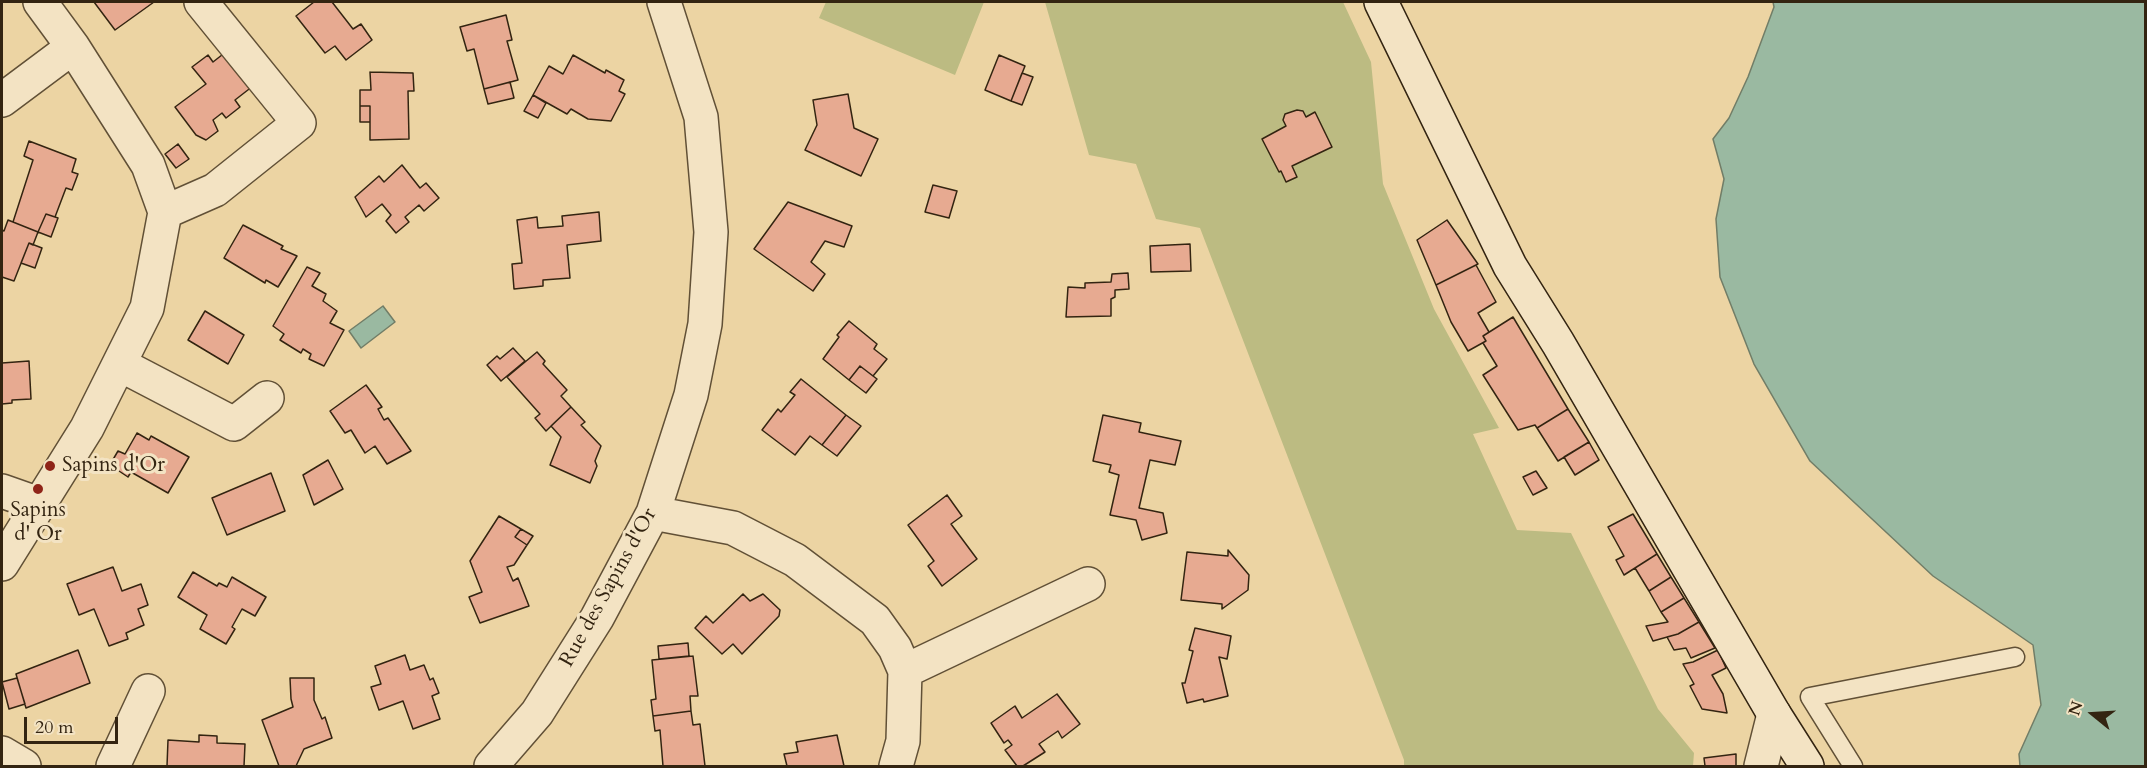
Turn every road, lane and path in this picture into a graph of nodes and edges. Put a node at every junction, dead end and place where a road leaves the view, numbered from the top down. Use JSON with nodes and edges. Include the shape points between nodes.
{"nodes":[{"id":1,"x":40,"y":2,"type":"edge"},
{"id":2,"x":201,"y":2,"type":"edge"},
{"id":3,"x":664,"y":2,"type":"edge"},
{"id":4,"x":1384,"y":2,"type":"edge"},
{"id":5,"x":73,"y":47,"type":"junction"},
{"id":6,"x":2,"y":100,"type":"edge"},
{"id":7,"x":165,"y":212,"type":"junction"},
{"id":8,"x":119,"y":364,"type":"junction"},
{"id":9,"x":267,"y":398,"type":"dead end"},
{"id":10,"x":2,"y":491,"type":"edge"},
{"id":11,"x":39,"y":504,"type":"junction"},
{"id":12,"x":653,"y":513,"type":"junction"},
{"id":13,"x":2,"y":564,"type":"edge"},
{"id":14,"x":1088,"y":584,"type":"dead end"},
{"id":15,"x":2015,"y":657,"type":"dead end"},
{"id":16,"x":905,"y":671,"type":"junction"},
{"id":17,"x":148,"y":691,"type":"dead end"},
{"id":18,"x":1774,"y":714,"type":"junction"},
{"id":19,"x":2,"y":753,"type":"edge"},
{"id":20,"x":24,"y":766,"type":"edge"},
{"id":21,"x":113,"y":766,"type":"edge"},
{"id":22,"x":491,"y":766,"type":"edge"},
{"id":23,"x":896,"y":766,"type":"edge"},
{"id":24,"x":1761,"y":766,"type":"edge"},
{"id":25,"x":1807,"y":766,"type":"edge"},
{"id":26,"x":1853,"y":766,"type":"edge"}],
"edges":[{"from":1,"to":5,"type":"street"},
{"from":2,"to":7,"type":"street","via":[[299,123],[215,190]]},
{"from":3,"to":12,"type":"street","name":"Rue des Sapins d'Or","via":[[701,117],[711,232],[705,324],[691,395]]},
{"from":4,"to":18,"type":"street","via":[[1510,266]]},
{"from":5,"to":6,"type":"street"},
{"from":5,"to":7,"type":"street","via":[[148,165]]},
{"from":7,"to":8,"type":"street","via":[[147,308]]},
{"from":8,"to":9,"type":"street","via":[[234,424]]},
{"from":8,"to":11,"type":"street","via":[[87,428]]},
{"from":10,"to":11,"type":"street"},
{"from":11,"to":13,"type":"street"},
{"from":12,"to":16,"type":"street","via":[[733,528],[795,560],[875,620],[895,648]]},
{"from":12,"to":22,"type":"street","name":"Rue des Sapins d'Or","via":[[597,618],[537,714]]},
{"from":14,"to":16,"type":"street"},
{"from":15,"to":26,"type":"lane","via":[[1810,697]]},
{"from":16,"to":23,"type":"street","via":[[903,741]]},
{"from":17,"to":21,"type":"street"},
{"from":18,"to":24,"type":"street"},
{"from":18,"to":25,"type":"street"},
{"from":19,"to":20,"type":"street"}]}
